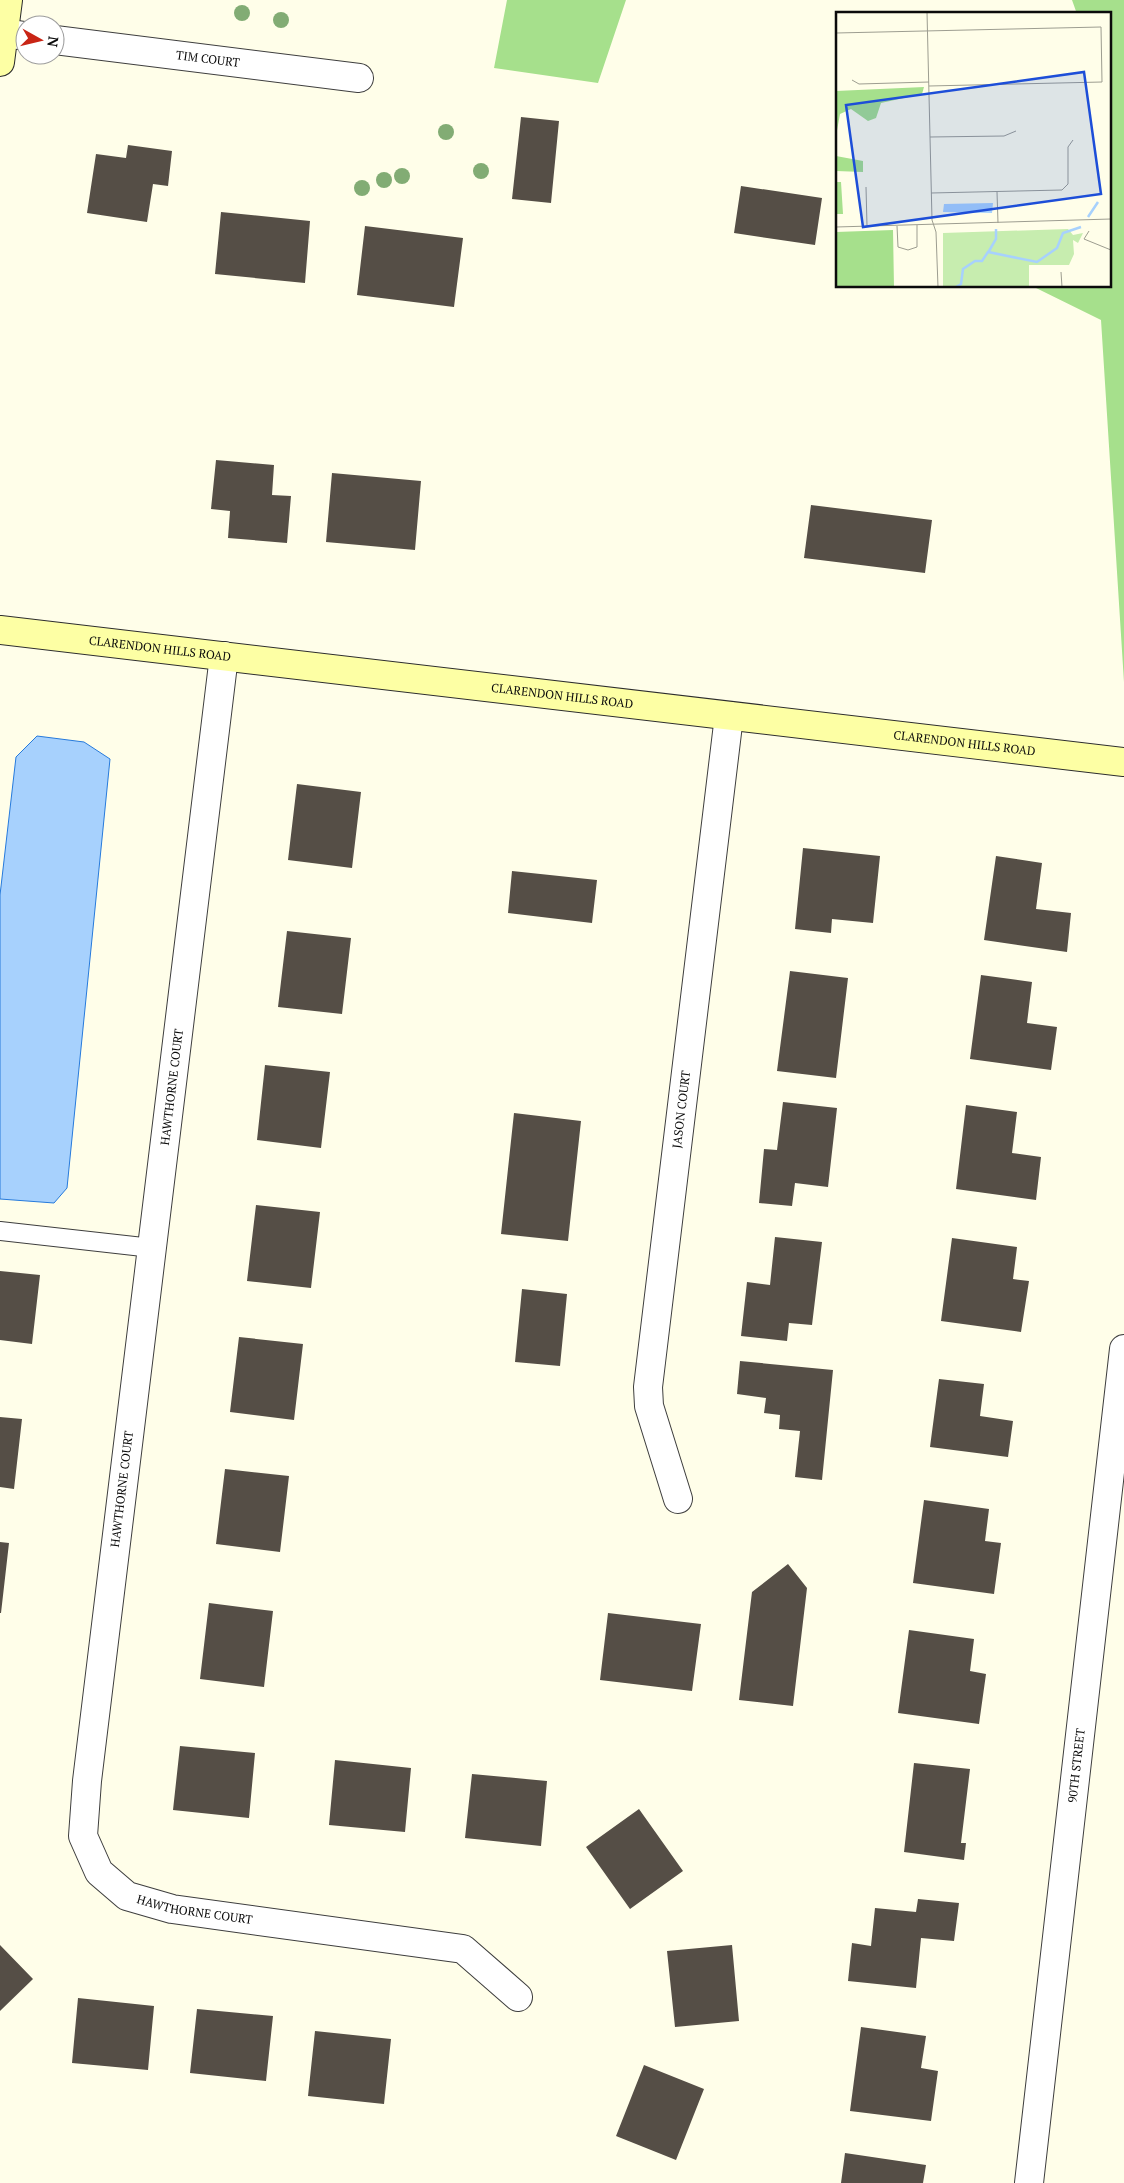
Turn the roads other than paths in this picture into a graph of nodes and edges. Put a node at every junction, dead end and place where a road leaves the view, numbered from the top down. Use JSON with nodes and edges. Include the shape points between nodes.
{"nodes":[{"id":1,"x":8,"y":0,"type":"edge"},
{"id":2,"x":14,"y":35,"type":"edge"},
{"id":3,"x":65,"y":41,"type":"edge"},
{"id":4,"x":0,"y":62,"type":"edge"},
{"id":5,"x":359,"y":78,"type":"dead end"},
{"id":6,"x":0,"y":630,"type":"edge"},
{"id":7,"x":224,"y":656,"type":"junction"},
{"id":8,"x":729,"y":716,"type":"junction"},
{"id":9,"x":1124,"y":762,"type":"edge"},
{"id":10,"x":0,"y":1230,"type":"edge"},
{"id":11,"x":152,"y":1248,"type":"junction"},
{"id":12,"x":1124,"y":1349,"type":"edge"},
{"id":13,"x":678,"y":1499,"type":"dead end"},
{"id":14,"x":518,"y":1997,"type":"dead end"},
{"id":15,"x":1029,"y":2183,"type":"edge"}],
"edges":[{"from":1,"to":2,"type":"street"},
{"from":2,"to":4,"type":"street"},
{"from":3,"to":5,"type":"street","name":"TIM COURT"},
{"from":6,"to":7,"type":"street","name":"CLARENDON HILLS ROAD"},
{"from":7,"to":8,"type":"street","name":"CLARENDON HILLS ROAD"},
{"from":7,"to":11,"type":"street","name":"HAWTHORNE COURT"},
{"from":8,"to":9,"type":"street","name":"CLARENDON HILLS ROAD"},
{"from":8,"to":13,"type":"street","name":"JASON COURT","via":[[648,1387],[649,1406]]},
{"from":10,"to":11,"type":"lane"},
{"from":11,"to":14,"type":"street","name":"HAWTHORNE COURT","via":[[87,1781],[83,1836],[99,1872],[127,1896],[172,1909],[463,1949]]},
{"from":12,"to":15,"type":"street","name":"90TH STREET"}]}
